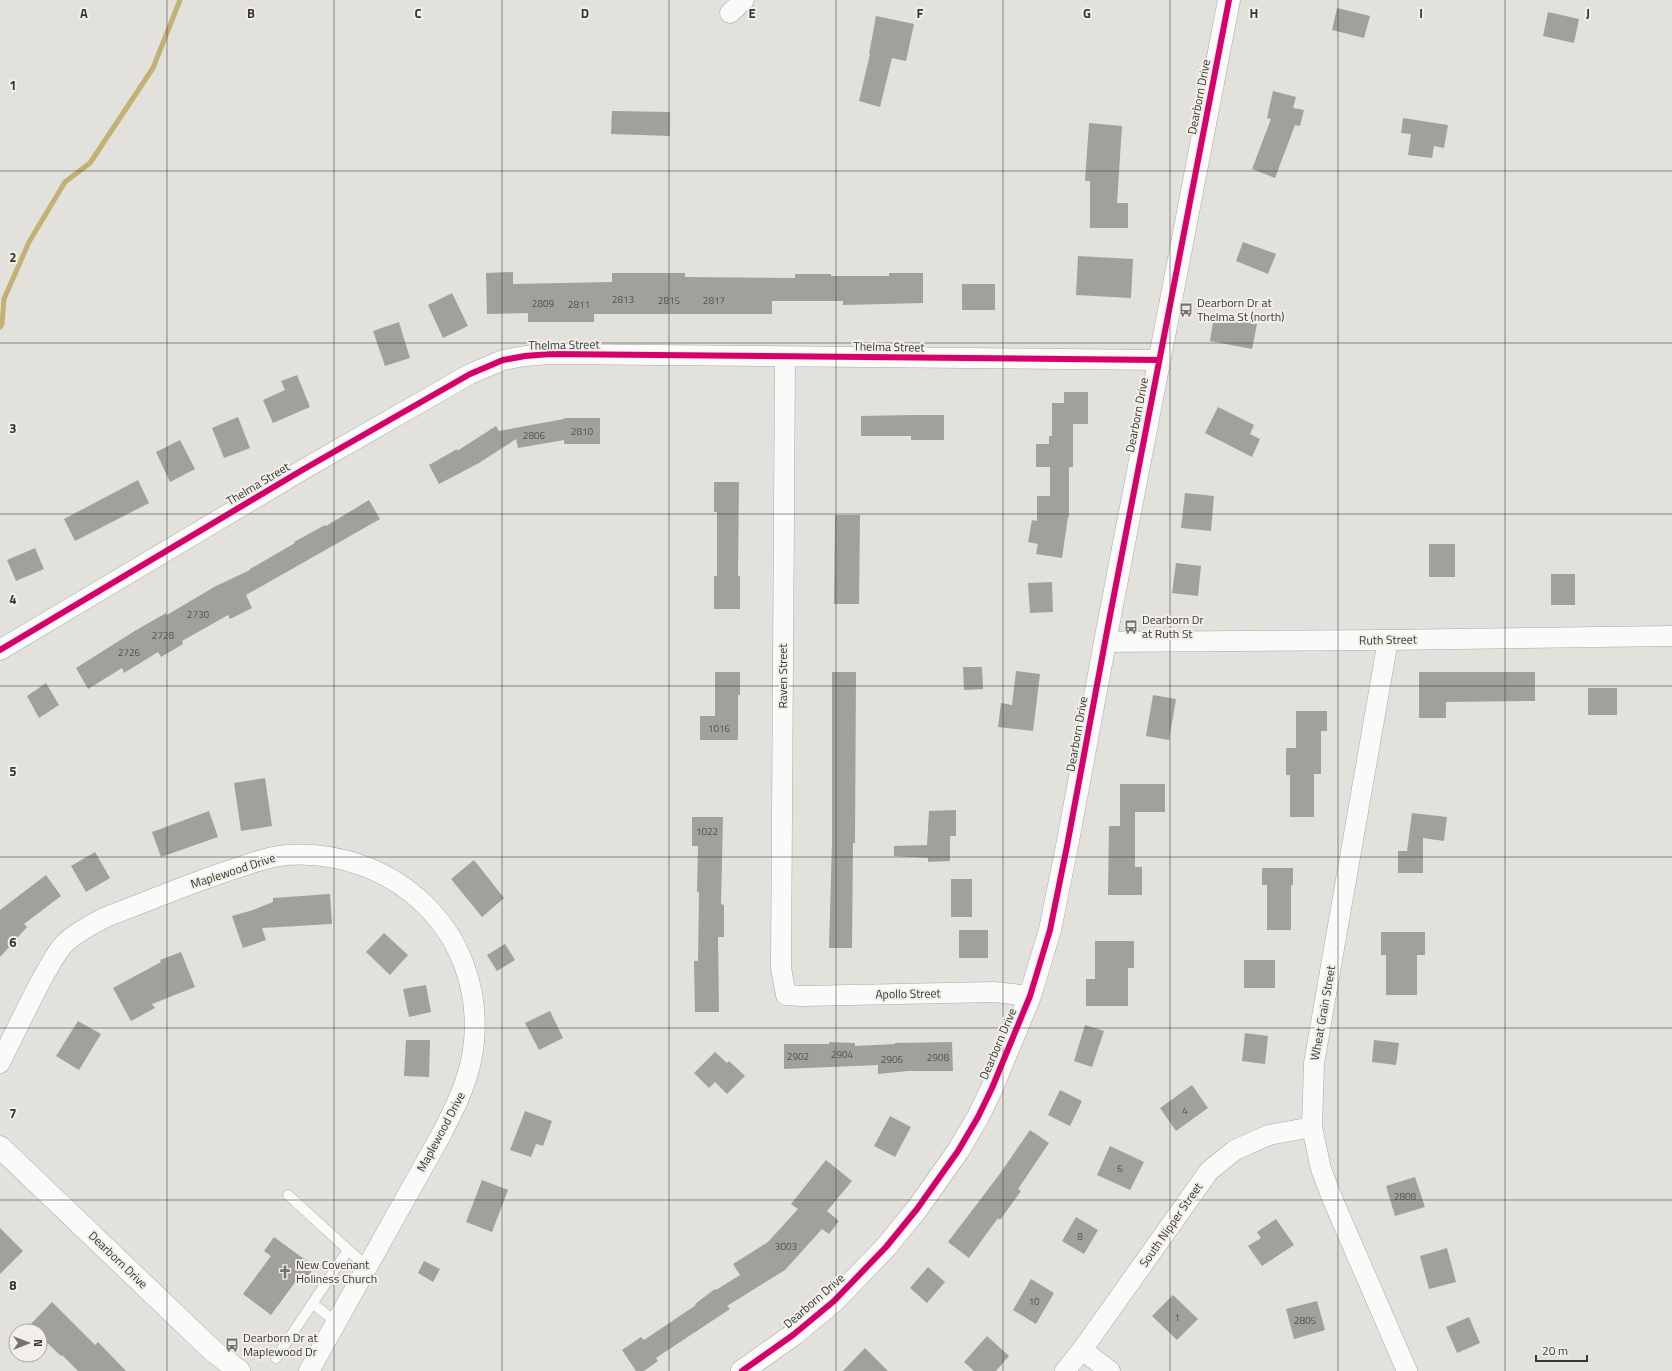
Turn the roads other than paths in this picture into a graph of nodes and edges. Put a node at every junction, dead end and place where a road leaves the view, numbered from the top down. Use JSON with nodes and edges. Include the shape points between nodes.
{"nodes":[{"id":1,"x":744,"y":0,"type":"edge"},
{"id":2,"x":1229,"y":0,"type":"edge"},
{"id":3,"x":730,"y":13,"type":"dead end"},
{"id":4,"x":785,"y":357,"type":"junction"},
{"id":5,"x":1159,"y":360,"type":"junction"},
{"id":6,"x":1672,"y":636,"type":"edge"},
{"id":7,"x":1388,"y":640,"type":"junction"},
{"id":8,"x":1105,"y":642,"type":"junction"},
{"id":9,"x":0,"y":650,"type":"edge"},
{"id":10,"x":786,"y":994,"type":"joint"},
{"id":11,"x":1030,"y":996,"type":"junction"},
{"id":12,"x":0,"y":1063,"type":"edge"},
{"id":13,"x":1312,"y":1127,"type":"junction"},
{"id":14,"x":0,"y":1147,"type":"edge"},
{"id":15,"x":288,"y":1194,"type":"dead end"},
{"id":16,"x":348,"y":1250,"type":"junction"},
{"id":17,"x":367,"y":1267,"type":"junction"},
{"id":18,"x":312,"y":1303,"type":"junction"},
{"id":19,"x":336,"y":1322,"type":"junction"},
{"id":20,"x":1082,"y":1350,"type":"junction"},
{"id":21,"x":276,"y":1358,"type":"dead end"},
{"id":22,"x":239,"y":1371,"type":"edge"},
{"id":23,"x":308,"y":1371,"type":"edge"},
{"id":24,"x":742,"y":1371,"type":"edge"},
{"id":25,"x":1065,"y":1371,"type":"edge"},
{"id":26,"x":1110,"y":1371,"type":"edge"},
{"id":27,"x":1408,"y":1371,"type":"edge"}],
"edges":[{"from":1,"to":3,"type":"street"},
{"from":2,"to":5,"type":"street","name":"Dearborn Drive"},
{"from":4,"to":5,"type":"street","name":"Thelma Street"},
{"from":4,"to":9,"type":"street","name":"Thelma Street","via":[[550,354],[504,360],[470,374],[311,465]]},
{"from":4,"to":10,"type":"street","name":"Raven Street","via":[[781,968]]},
{"from":5,"to":8,"type":"street","name":"Dearborn Drive"},
{"from":6,"to":7,"type":"street","name":"Ruth Street"},
{"from":7,"to":8,"type":"street","name":"Ruth Street"},
{"from":7,"to":13,"type":"street","name":"Wheat Grain Street","via":[[1314,1063]]},
{"from":8,"to":11,"type":"street","name":"Dearborn Drive","via":[[1052,922]]},
{"from":10,"to":11,"type":"street","name":"Apollo Street","via":[[803,996],[994,992]]},
{"from":11,"to":24,"type":"street","name":"Dearborn Drive","via":[[978,1117],[958,1151],[917,1209],[886,1247],[834,1301],[793,1335]]},
{"from":12,"to":17,"type":"street","name":"Maplewood Drive","via":[[55,956],[75,934],[106,917],[226,871],[285,855],[310,854],[355,862],[397,882],[416,896],[437,918],[451,935],[460,952],[474,1000],[474,1043],[465,1085],[458,1102]]},
{"from":13,"to":20,"type":"street","name":"South Nipper Street","via":[[1269,1135],[1235,1150],[1209,1171]]},
{"from":13,"to":27,"type":"street","name":"Wheat Grain Street","via":[[1321,1168],[1332,1198]]},
{"from":14,"to":22,"type":"street","name":"Dearborn Drive","via":[[212,1350]]},
{"from":15,"to":16,"type":"lane"},
{"from":16,"to":17,"type":"lane"},
{"from":16,"to":18,"type":"lane"},
{"from":17,"to":19,"type":"street","name":"Maplewood Drive"},
{"from":18,"to":19,"type":"lane"},
{"from":18,"to":21,"type":"lane"},
{"from":19,"to":23,"type":"street","name":"Maplewood Drive"},
{"from":20,"to":25,"type":"street","name":"South Nipper Street"},
{"from":20,"to":26,"type":"street"}]}
